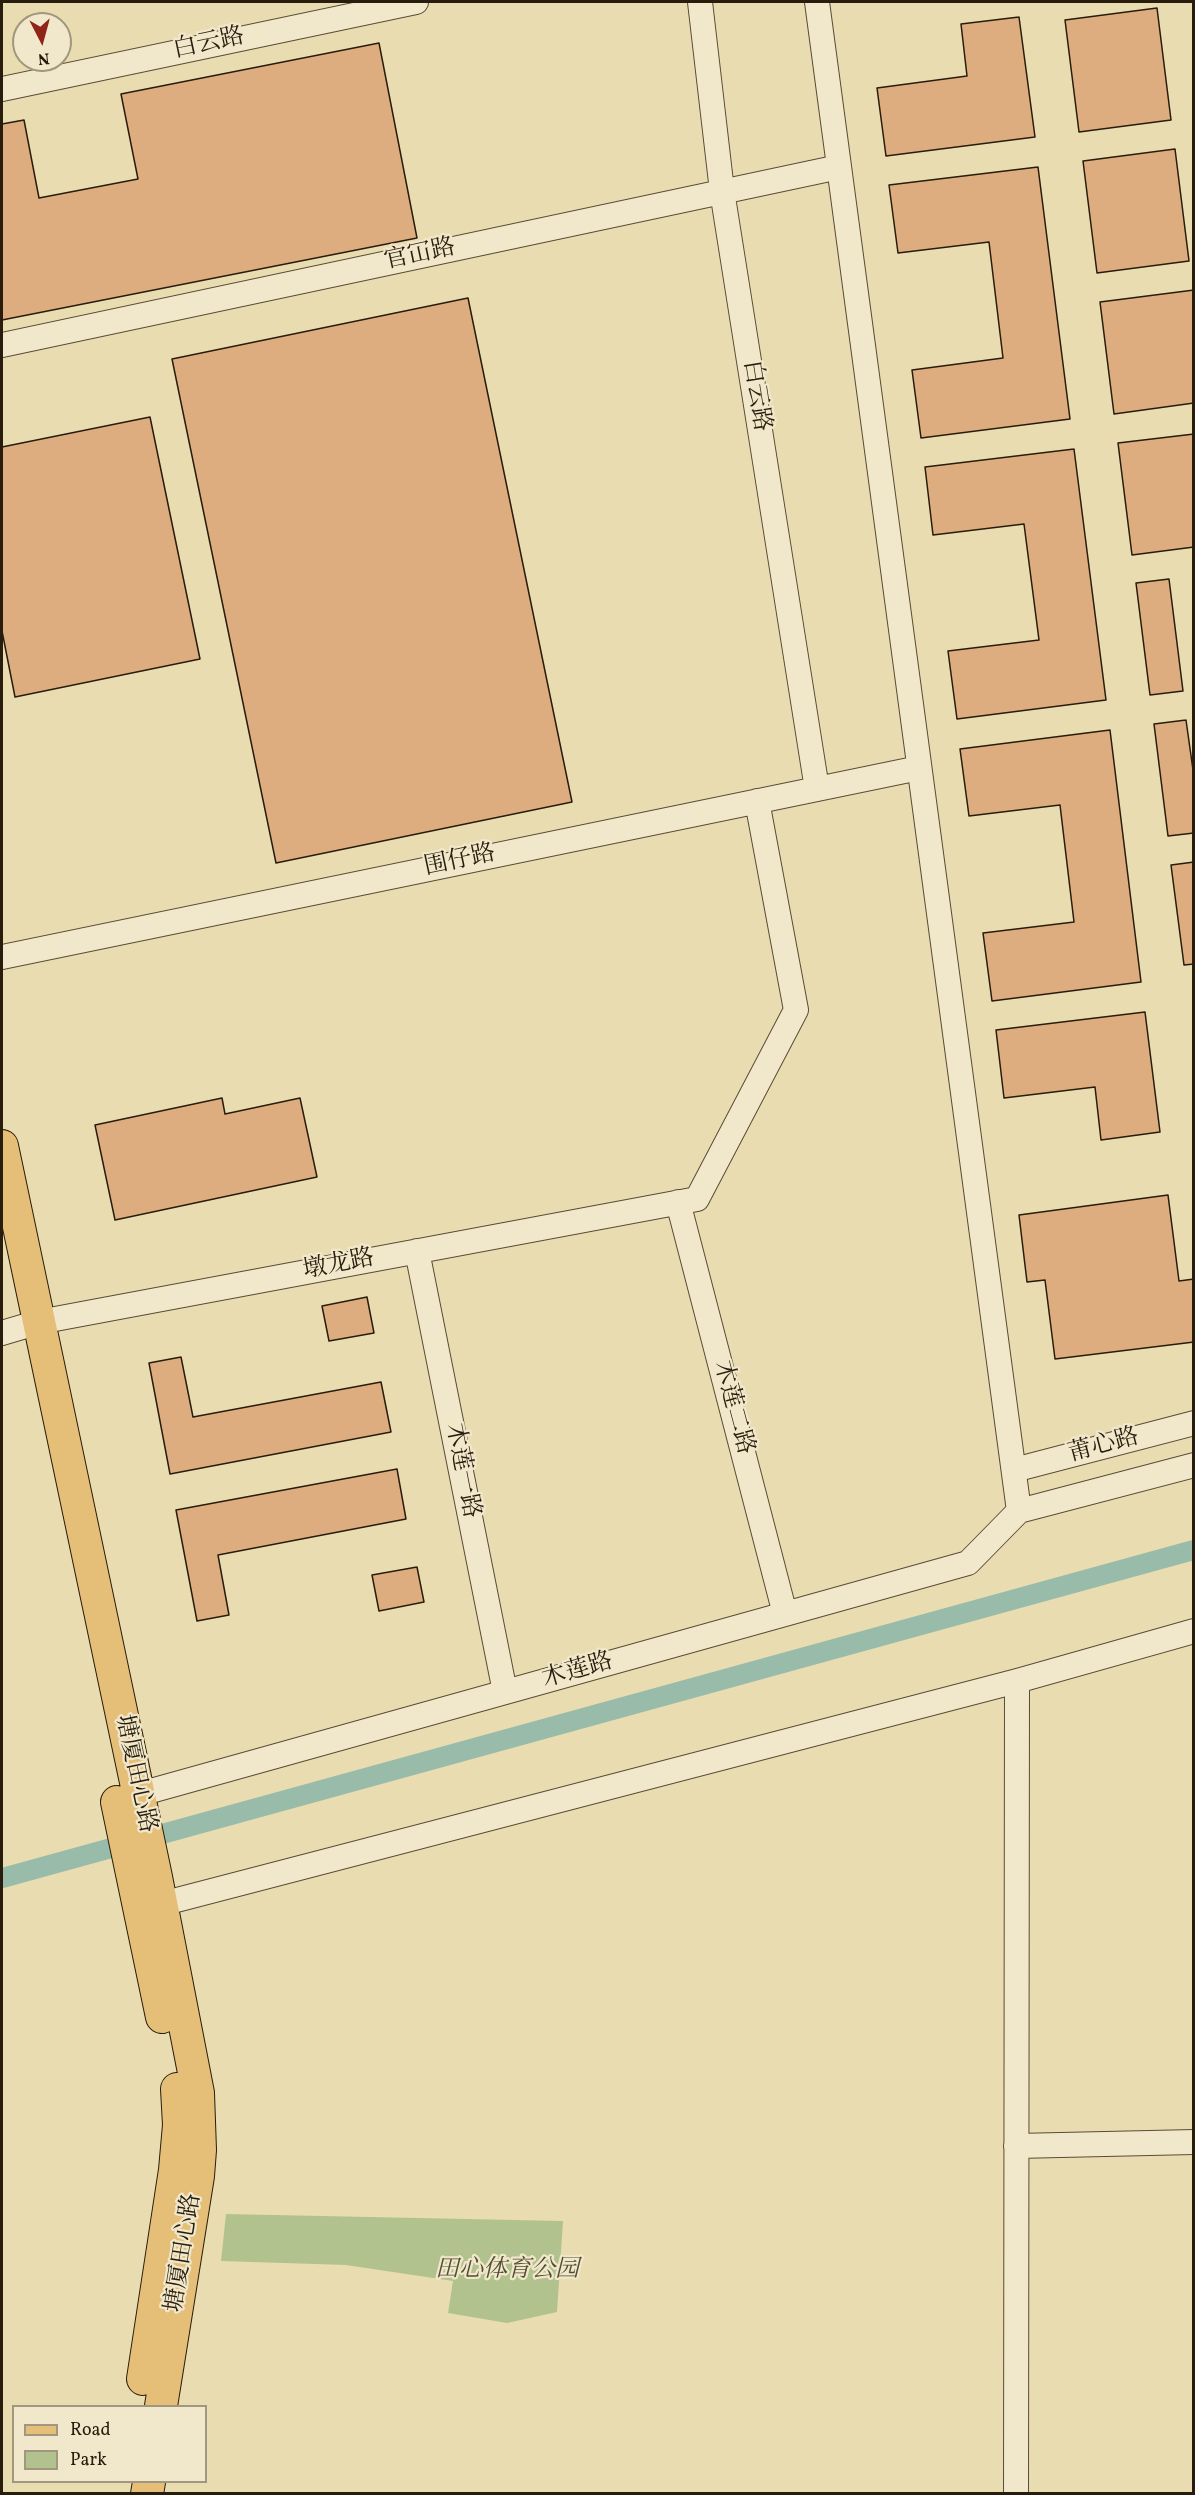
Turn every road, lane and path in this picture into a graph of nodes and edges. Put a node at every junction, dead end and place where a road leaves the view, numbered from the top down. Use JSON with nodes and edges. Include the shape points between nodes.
{"nodes":[{"id":1,"x":416,"y":2,"type":"edge"},
{"id":2,"x":700,"y":2,"type":"edge"},
{"id":3,"x":817,"y":2,"type":"edge"},
{"id":4,"x":2,"y":89,"type":"edge"},
{"id":5,"x":839,"y":167,"type":"junction"},
{"id":6,"x":722,"y":191,"type":"junction"},
{"id":7,"x":2,"y":345,"type":"edge"},
{"id":8,"x":919,"y":768,"type":"junction"},
{"id":9,"x":817,"y":789,"type":"junction"},
{"id":10,"x":757,"y":801,"type":"junction"},
{"id":11,"x":2,"y":957,"type":"edge"},
{"id":12,"x":2,"y":1146,"type":"edge"},
{"id":13,"x":678,"y":1202,"type":"junction"},
{"id":14,"x":417,"y":1251,"type":"junction"},
{"id":15,"x":2,"y":1252,"type":"edge"},
{"id":16,"x":19,"y":1327,"type":"edge"},
{"id":17,"x":1194,"y":1423,"type":"edge"},
{"id":18,"x":1194,"y":1465,"type":"edge"},
{"id":19,"x":1014,"y":1470,"type":"junction"},
{"id":20,"x":1019,"y":1511,"type":"junction"},
{"id":21,"x":785,"y":1614,"type":"junction"},
{"id":22,"x":1194,"y":1631,"type":"edge"},
{"id":23,"x":1017,"y":1681,"type":"junction"},
{"id":24,"x":505,"y":1692,"type":"junction"},
{"id":25,"x":128,"y":1797,"type":"junction"},
{"id":26,"x":147,"y":1894,"type":"junction"},
{"id":27,"x":1194,"y":2142,"type":"edge"},
{"id":28,"x":1016,"y":2146,"type":"junction"},
{"id":29,"x":139,"y":2405,"type":"edge"},
{"id":30,"x":161,"y":2405,"type":"edge"},
{"id":31,"x":1016,"y":2493,"type":"edge"}],
"edges":[{"from":1,"to":4,"type":"street","name":"白云路"},
{"from":2,"to":6,"type":"street","name":"白云路"},
{"from":3,"to":5,"type":"street"},
{"from":5,"to":6,"type":"street","name":"官冚路"},
{"from":5,"to":8,"type":"street"},
{"from":6,"to":7,"type":"street","name":"官冚路"},
{"from":6,"to":9,"type":"street","name":"白云路"},
{"from":8,"to":9,"type":"street","name":"围仔路"},
{"from":8,"to":19,"type":"street"},
{"from":9,"to":10,"type":"street","name":"围仔路"},
{"from":10,"to":11,"type":"street","name":"围仔路"},
{"from":10,"to":13,"type":"street","name":"墩龙路","via":[[796,1010],[697,1199]]},
{"from":12,"to":16,"type":"main road","name":"塘厦田心路"},
{"from":13,"to":14,"type":"street","name":"墩龙路"},
{"from":13,"to":21,"type":"street","name":"木莲二路"},
{"from":14,"to":16,"type":"street","name":"墩龙路"},
{"from":14,"to":24,"type":"street","name":"木莲一路"},
{"from":15,"to":16,"type":"main road","name":"塘厦田心路"},
{"from":16,"to":25,"type":"main road","name":"塘厦田心路"},
{"from":17,"to":19,"type":"street","name":"莆心路"},
{"from":18,"to":20,"type":"street","name":"莆心路"},
{"from":19,"to":20,"type":"street"},
{"from":20,"to":21,"type":"street","name":"木莲路","via":[[968,1563]]},
{"from":21,"to":24,"type":"street","name":"木莲路"},
{"from":22,"to":23,"type":"street"},
{"from":23,"to":26,"type":"street"},
{"from":23,"to":28,"type":"street"},
{"from":24,"to":25,"type":"street","name":"木莲路"},
{"from":25,"to":26,"type":"main road","name":"塘厦田心路"},
{"from":26,"to":29,"type":"main road","name":"塘厦田心路","via":[[179,2125]]},
{"from":26,"to":30,"type":"main road","name":"塘厦田心路","via":[[194,2066],[201,2120],[201,2150]]},
{"from":27,"to":28,"type":"street"},
{"from":28,"to":31,"type":"street"}]}
